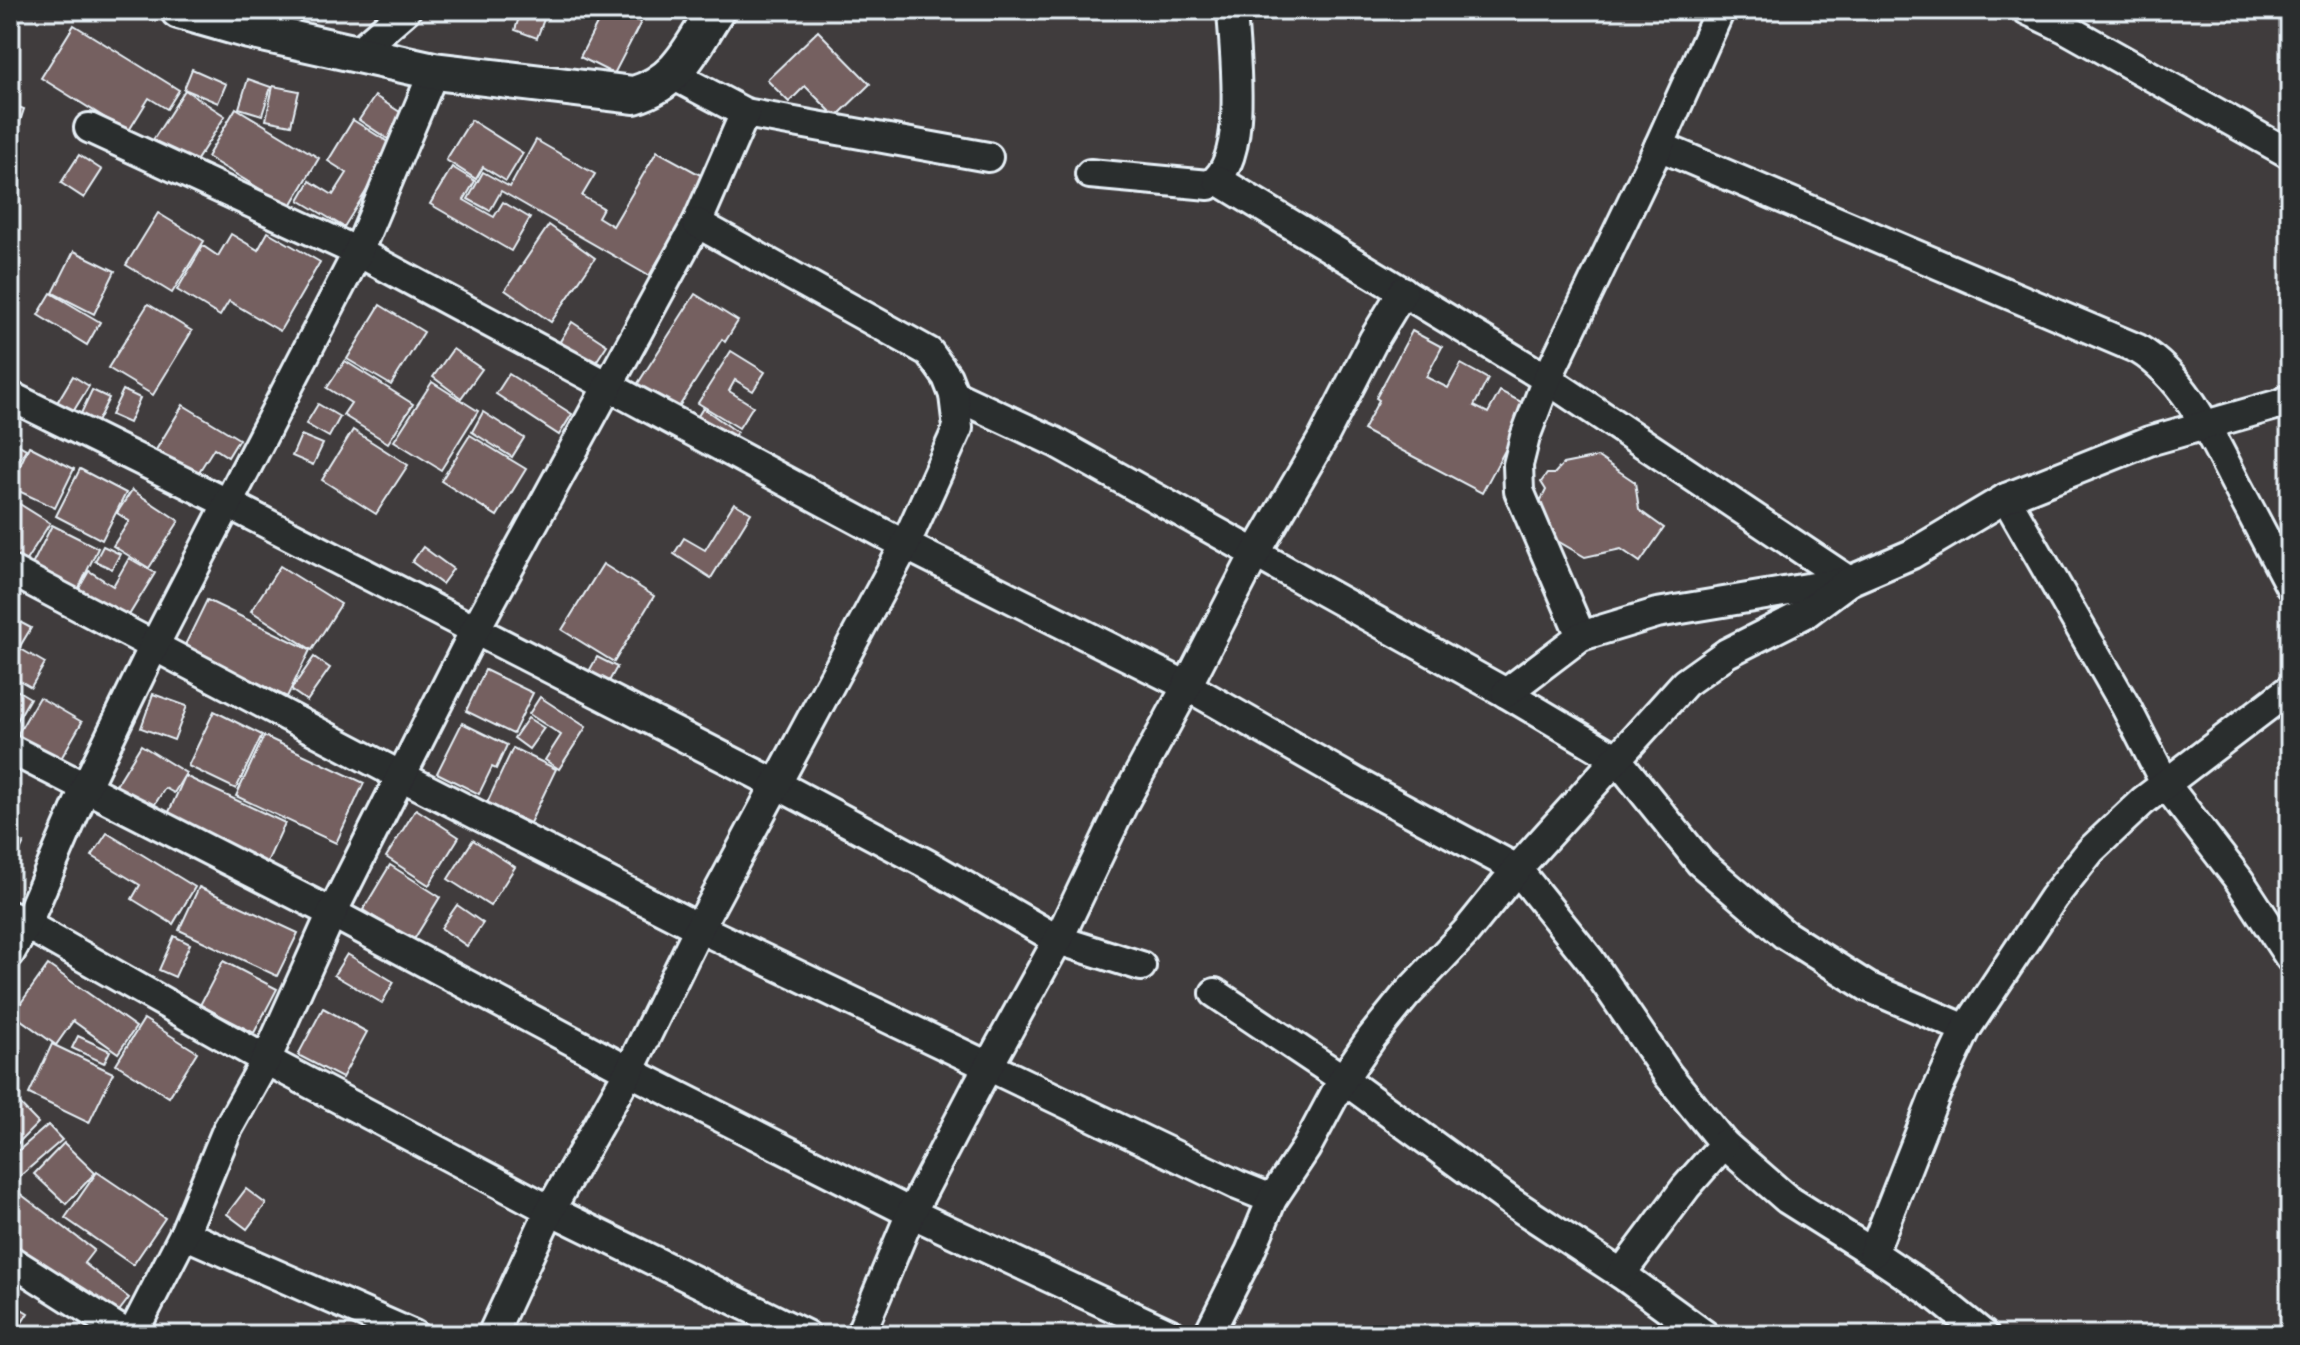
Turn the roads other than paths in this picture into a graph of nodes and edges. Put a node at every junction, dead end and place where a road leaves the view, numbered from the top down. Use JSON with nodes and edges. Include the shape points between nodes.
{"nodes":[{"id":1,"x":406,"y":10,"type":"edge"},
{"id":2,"x":716,"y":10,"type":"edge"},
{"id":3,"x":1232,"y":10,"type":"edge"},
{"id":4,"x":1720,"y":10,"type":"edge"},
{"id":5,"x":2027,"y":10,"type":"edge"},
{"id":6,"x":191,"y":11,"type":"edge"},
{"id":7,"x":354,"y":55,"type":"junction"},
{"id":8,"x":434,"y":71,"type":"junction"},
{"id":9,"x":673,"y":75,"type":"junction"},
{"id":10,"x":745,"y":113,"type":"junction"},
{"id":11,"x":89,"y":128,"type":"dead end"},
{"id":12,"x":1659,"y":146,"type":"junction"},
{"id":13,"x":2290,"y":154,"type":"edge"},
{"id":14,"x":988,"y":157,"type":"dead end"},
{"id":15,"x":1090,"y":174,"type":"dead end"},
{"id":16,"x":1218,"y":180,"type":"junction"},
{"id":17,"x":697,"y":223,"type":"junction"},
{"id":18,"x":358,"y":252,"type":"junction"},
{"id":19,"x":1403,"y":291,"type":"junction"},
{"id":20,"x":1547,"y":379,"type":"junction"},
{"id":21,"x":609,"y":386,"type":"junction"},
{"id":22,"x":954,"y":395,"type":"junction"},
{"id":23,"x":10,"y":396,"type":"edge"},
{"id":24,"x":2290,"y":398,"type":"edge"},
{"id":25,"x":2205,"y":424,"type":"junction"},
{"id":26,"x":2006,"y":498,"type":"junction"},
{"id":27,"x":227,"y":503,"type":"junction"},
{"id":28,"x":905,"y":545,"type":"junction"},
{"id":29,"x":1255,"y":554,"type":"junction"},
{"id":30,"x":10,"y":570,"type":"edge"},
{"id":31,"x":1849,"y":581,"type":"junction"},
{"id":32,"x":2290,"y":586,"type":"edge"},
{"id":33,"x":475,"y":630,"type":"junction"},
{"id":34,"x":1581,"y":636,"type":"junction"},
{"id":35,"x":155,"y":644,"type":"junction"},
{"id":36,"x":1187,"y":686,"type":"junction"},
{"id":37,"x":2290,"y":689,"type":"edge"},
{"id":38,"x":1506,"y":693,"type":"junction"},
{"id":39,"x":10,"y":749,"type":"edge"},
{"id":40,"x":1616,"y":758,"type":"junction"},
{"id":41,"x":401,"y":776,"type":"junction"},
{"id":42,"x":778,"y":785,"type":"junction"},
{"id":43,"x":2166,"y":785,"type":"junction"},
{"id":44,"x":86,"y":786,"type":"junction"},
{"id":45,"x":1517,"y":869,"type":"junction"},
{"id":46,"x":332,"y":913,"type":"junction"},
{"id":47,"x":18,"y":919,"type":"edge"},
{"id":48,"x":699,"y":928,"type":"junction"},
{"id":49,"x":1058,"y":940,"type":"junction"},
{"id":50,"x":10,"y":953,"type":"edge"},
{"id":51,"x":2290,"y":958,"type":"edge"},
{"id":52,"x":1141,"y":966,"type":"dead end"},
{"id":53,"x":1215,"y":993,"type":"dead end"},
{"id":54,"x":1966,"y":1029,"type":"junction"},
{"id":55,"x":266,"y":1060,"type":"junction"},
{"id":56,"x":989,"y":1064,"type":"junction"},
{"id":57,"x":629,"y":1071,"type":"junction"},
{"id":58,"x":1343,"y":1079,"type":"junction"},
{"id":59,"x":1724,"y":1144,"type":"junction"},
{"id":60,"x":1272,"y":1199,"type":"junction"},
{"id":61,"x":550,"y":1210,"type":"junction"},
{"id":62,"x":911,"y":1213,"type":"junction"},
{"id":63,"x":184,"y":1234,"type":"junction"},
{"id":64,"x":1873,"y":1253,"type":"junction"},
{"id":65,"x":10,"y":1260,"type":"edge"},
{"id":66,"x":1621,"y":1274,"type":"junction"},
{"id":67,"x":130,"y":1335,"type":"edge"},
{"id":68,"x":414,"y":1335,"type":"edge"},
{"id":69,"x":492,"y":1335,"type":"edge"},
{"id":70,"x":806,"y":1335,"type":"edge"},
{"id":71,"x":860,"y":1335,"type":"edge"},
{"id":72,"x":1173,"y":1335,"type":"edge"},
{"id":73,"x":1208,"y":1335,"type":"edge"},
{"id":74,"x":1705,"y":1335,"type":"edge"},
{"id":75,"x":1984,"y":1335,"type":"edge"}],
"edges":[{"from":1,"to":7,"type":"street"},
{"from":2,"to":9,"type":"street"},
{"from":3,"to":16,"type":"street","via":[[1235,143]]},
{"from":4,"to":12,"type":"street"},
{"from":5,"to":13,"type":"street"},
{"from":6,"to":7,"type":"street"},
{"from":7,"to":8,"type":"street"},
{"from":8,"to":9,"type":"street","via":[[634,95]]},
{"from":8,"to":18,"type":"street"},
{"from":9,"to":10,"type":"street"},
{"from":10,"to":14,"type":"street"},
{"from":10,"to":17,"type":"street"},
{"from":11,"to":18,"type":"street"},
{"from":12,"to":20,"type":"street"},
{"from":12,"to":25,"type":"street","via":[[2138,349],[2170,375]]},
{"from":15,"to":16,"type":"street","via":[[1209,185]]},
{"from":16,"to":19,"type":"street"},
{"from":17,"to":21,"type":"street"},
{"from":17,"to":22,"type":"street","via":[[929,352]]},
{"from":18,"to":21,"type":"street"},
{"from":18,"to":27,"type":"street"},
{"from":19,"to":20,"type":"street"},
{"from":19,"to":29,"type":"street"},
{"from":20,"to":31,"type":"street"},
{"from":20,"to":34,"type":"street","via":[[1518,465],[1519,491]]},
{"from":21,"to":28,"type":"street"},
{"from":21,"to":33,"type":"street"},
{"from":22,"to":28,"type":"street","via":[[958,428]]},
{"from":22,"to":29,"type":"street","via":[[1055,442]]},
{"from":23,"to":27,"type":"street"},
{"from":24,"to":25,"type":"street"},
{"from":25,"to":26,"type":"street","via":[[2094,461]]},
{"from":25,"to":32,"type":"street"},
{"from":26,"to":31,"type":"street","via":[[1912,554]]},
{"from":26,"to":43,"type":"street"},
{"from":27,"to":33,"type":"street"},
{"from":27,"to":35,"type":"street"},
{"from":28,"to":36,"type":"street"},
{"from":28,"to":42,"type":"street"},
{"from":29,"to":36,"type":"street"},
{"from":29,"to":38,"type":"street"},
{"from":30,"to":35,"type":"street"},
{"from":31,"to":34,"type":"street","via":[[1657,613]]},
{"from":31,"to":40,"type":"street","via":[[1806,613],[1727,653],[1685,683]]},
{"from":33,"to":41,"type":"street"},
{"from":33,"to":42,"type":"street"},
{"from":34,"to":38,"type":"street"},
{"from":35,"to":41,"type":"street"},
{"from":35,"to":44,"type":"street"},
{"from":36,"to":45,"type":"street"},
{"from":36,"to":49,"type":"street"},
{"from":37,"to":43,"type":"street"},
{"from":38,"to":40,"type":"street"},
{"from":39,"to":44,"type":"street"},
{"from":40,"to":45,"type":"street"},
{"from":40,"to":54,"type":"street","via":[[1700,862],[1784,934],[1868,987]]},
{"from":41,"to":46,"type":"street"},
{"from":41,"to":48,"type":"street"},
{"from":42,"to":48,"type":"street"},
{"from":42,"to":49,"type":"street"},
{"from":43,"to":51,"type":"street"},
{"from":43,"to":54,"type":"street","via":[[2091,850]]},
{"from":44,"to":46,"type":"street"},
{"from":44,"to":47,"type":"street"},
{"from":45,"to":58,"type":"street","via":[[1406,995]]},
{"from":45,"to":59,"type":"street"},
{"from":46,"to":55,"type":"street"},
{"from":46,"to":57,"type":"street"},
{"from":47,"to":50,"type":"street"},
{"from":47,"to":55,"type":"street"},
{"from":48,"to":56,"type":"street"},
{"from":48,"to":57,"type":"street"},
{"from":49,"to":52,"type":"street"},
{"from":49,"to":56,"type":"street"},
{"from":53,"to":58,"type":"street"},
{"from":54,"to":64,"type":"street"},
{"from":55,"to":61,"type":"street"},
{"from":55,"to":63,"type":"street","via":[[227,1130]]},
{"from":56,"to":60,"type":"street"},
{"from":56,"to":62,"type":"street"},
{"from":57,"to":61,"type":"street"},
{"from":57,"to":62,"type":"street"},
{"from":58,"to":60,"type":"street"},
{"from":58,"to":66,"type":"street"},
{"from":59,"to":64,"type":"street","via":[[1787,1199]]},
{"from":59,"to":66,"type":"street"},
{"from":60,"to":73,"type":"street"},
{"from":61,"to":69,"type":"street"},
{"from":61,"to":70,"type":"street"},
{"from":62,"to":71,"type":"street"},
{"from":62,"to":72,"type":"street"},
{"from":63,"to":67,"type":"street"},
{"from":63,"to":68,"type":"street"},
{"from":64,"to":75,"type":"street"},
{"from":65,"to":67,"type":"street"},
{"from":66,"to":74,"type":"street"}]}
